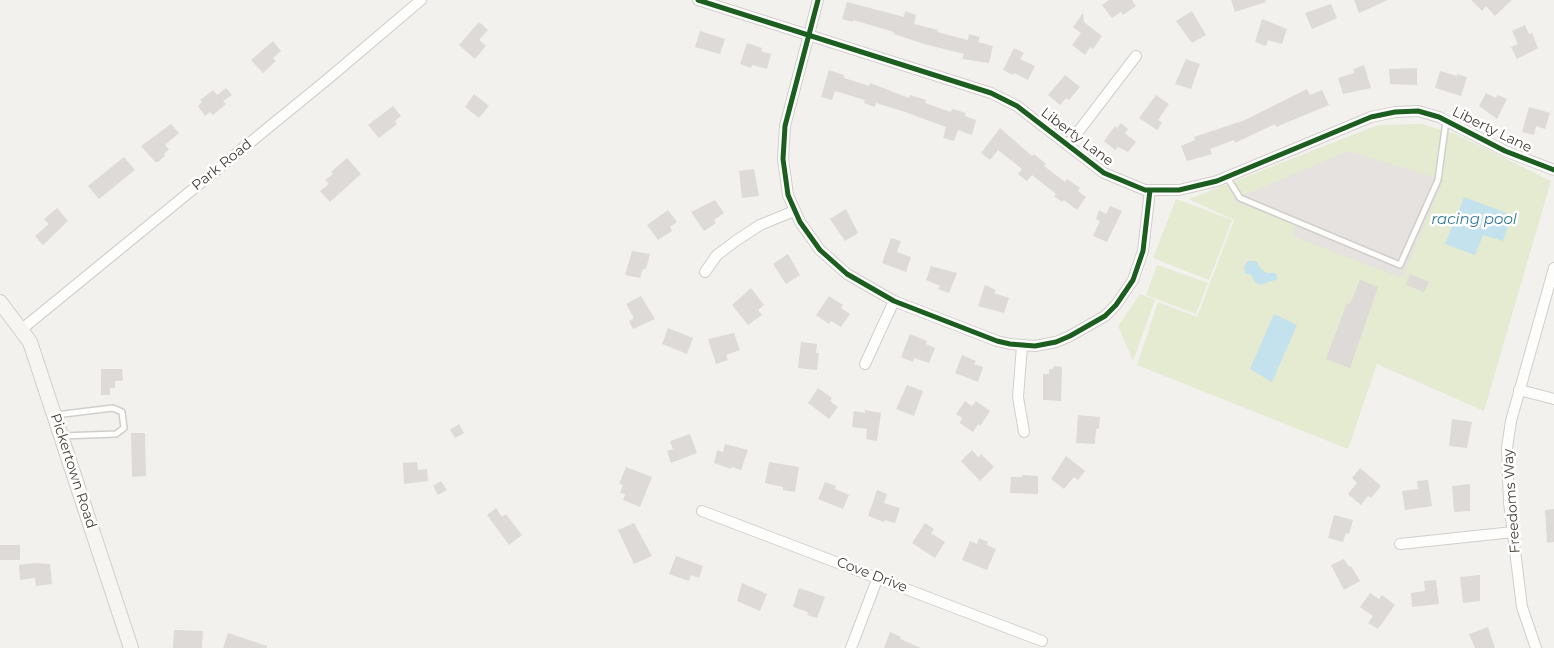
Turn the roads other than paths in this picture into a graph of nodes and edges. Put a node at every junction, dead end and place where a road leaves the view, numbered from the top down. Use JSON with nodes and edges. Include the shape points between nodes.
{"nodes":[{"id":1,"x":421,"y":0,"type":"edge"},
{"id":2,"x":698,"y":0,"type":"edge"},
{"id":3,"x":818,"y":0,"type":"edge"},
{"id":4,"x":810,"y":36,"type":"junction"},
{"id":5,"x":1136,"y":56,"type":"dead end"},
{"id":6,"x":1446,"y":120,"type":"junction"},
{"id":7,"x":1068,"y":145,"type":"junction"},
{"id":8,"x":1554,"y":170,"type":"edge"},
{"id":9,"x":1226,"y":176,"type":"junction"},
{"id":10,"x":1150,"y":190,"type":"junction"},
{"id":11,"x":794,"y":210,"type":"junction"},
{"id":12,"x":1554,"y":268,"type":"edge"},
{"id":13,"x":705,"y":272,"type":"dead end"},
{"id":14,"x":894,"y":301,"type":"junction"},
{"id":15,"x":0,"y":302,"type":"edge"},
{"id":16,"x":22,"y":328,"type":"junction"},
{"id":17,"x":1022,"y":346,"type":"junction"},
{"id":18,"x":865,"y":364,"type":"dead end"},
{"id":19,"x":1519,"y":390,"type":"junction"},
{"id":20,"x":1554,"y":398,"type":"edge"},
{"id":21,"x":54,"y":416,"type":"junction"},
{"id":22,"x":1024,"y":432,"type":"dead end"},
{"id":23,"x":62,"y":436,"type":"junction"},
{"id":24,"x":702,"y":511,"type":"dead end"},
{"id":25,"x":1513,"y":532,"type":"junction"},
{"id":26,"x":1400,"y":544,"type":"dead end"},
{"id":27,"x":878,"y":577,"type":"junction"},
{"id":28,"x":1042,"y":641,"type":"dead end"},
{"id":29,"x":131,"y":648,"type":"edge"},
{"id":30,"x":851,"y":648,"type":"edge"},
{"id":31,"x":1536,"y":648,"type":"edge"}],
"edges":[{"from":1,"to":16,"type":"street","name":"Park Road"},
{"from":2,"to":4,"type":"street","name":"Liberty Lane"},
{"from":3,"to":4,"type":"street"},
{"from":4,"to":7,"type":"street","name":"Liberty Lane","via":[[991,93],[1017,106]]},
{"from":4,"to":11,"type":"street","via":[[783,143],[784,171]]},
{"from":5,"to":7,"type":"street"},
{"from":6,"to":8,"type":"street","name":"Liberty Lane","via":[[1505,151]]},
{"from":6,"to":9,"type":"street","name":"Liberty Lane","via":[[1418,111],[1371,117]]},
{"from":6,"to":9,"type":"lane","via":[[1438,180],[1400,265],[1240,198]]},
{"from":7,"to":10,"type":"street","name":"Liberty Lane","via":[[1104,173]]},
{"from":9,"to":10,"type":"street","name":"Liberty Lane","via":[[1197,187]]},
{"from":10,"to":17,"type":"street","via":[[1139,266],[1134,280],[1116,305],[1105,316],[1070,336],[1056,342]]},
{"from":11,"to":13,"type":"street","via":[[760,225],[737,240],[717,256]]},
{"from":11,"to":14,"type":"street","via":[[809,236],[833,263]]},
{"from":12,"to":19,"type":"street","name":"Freedoms Way"},
{"from":14,"to":17,"type":"street","via":[[997,341]]},
{"from":14,"to":18,"type":"street"},
{"from":15,"to":16,"type":"street","name":"Pickertown Road"},
{"from":16,"to":21,"type":"street","name":"Pickertown Road","via":[[30,342]]},
{"from":17,"to":22,"type":"street","via":[[1018,397]]},
{"from":19,"to":20,"type":"street"},
{"from":19,"to":25,"type":"street","name":"Freedoms Way","via":[[1507,448]]},
{"from":21,"to":23,"type":"street","name":"Pickertown Road"},
{"from":21,"to":23,"type":"lane","via":[[113,408],[122,412],[124,428],[116,434]]},
{"from":23,"to":29,"type":"street","name":"Pickertown Road"},
{"from":24,"to":27,"type":"street","name":"Cove Drive"},
{"from":25,"to":26,"type":"street"},
{"from":25,"to":31,"type":"street","name":"Freedoms Way","via":[[1522,607]]},
{"from":27,"to":28,"type":"street","name":"Cove Drive"},
{"from":27,"to":30,"type":"street"}]}
